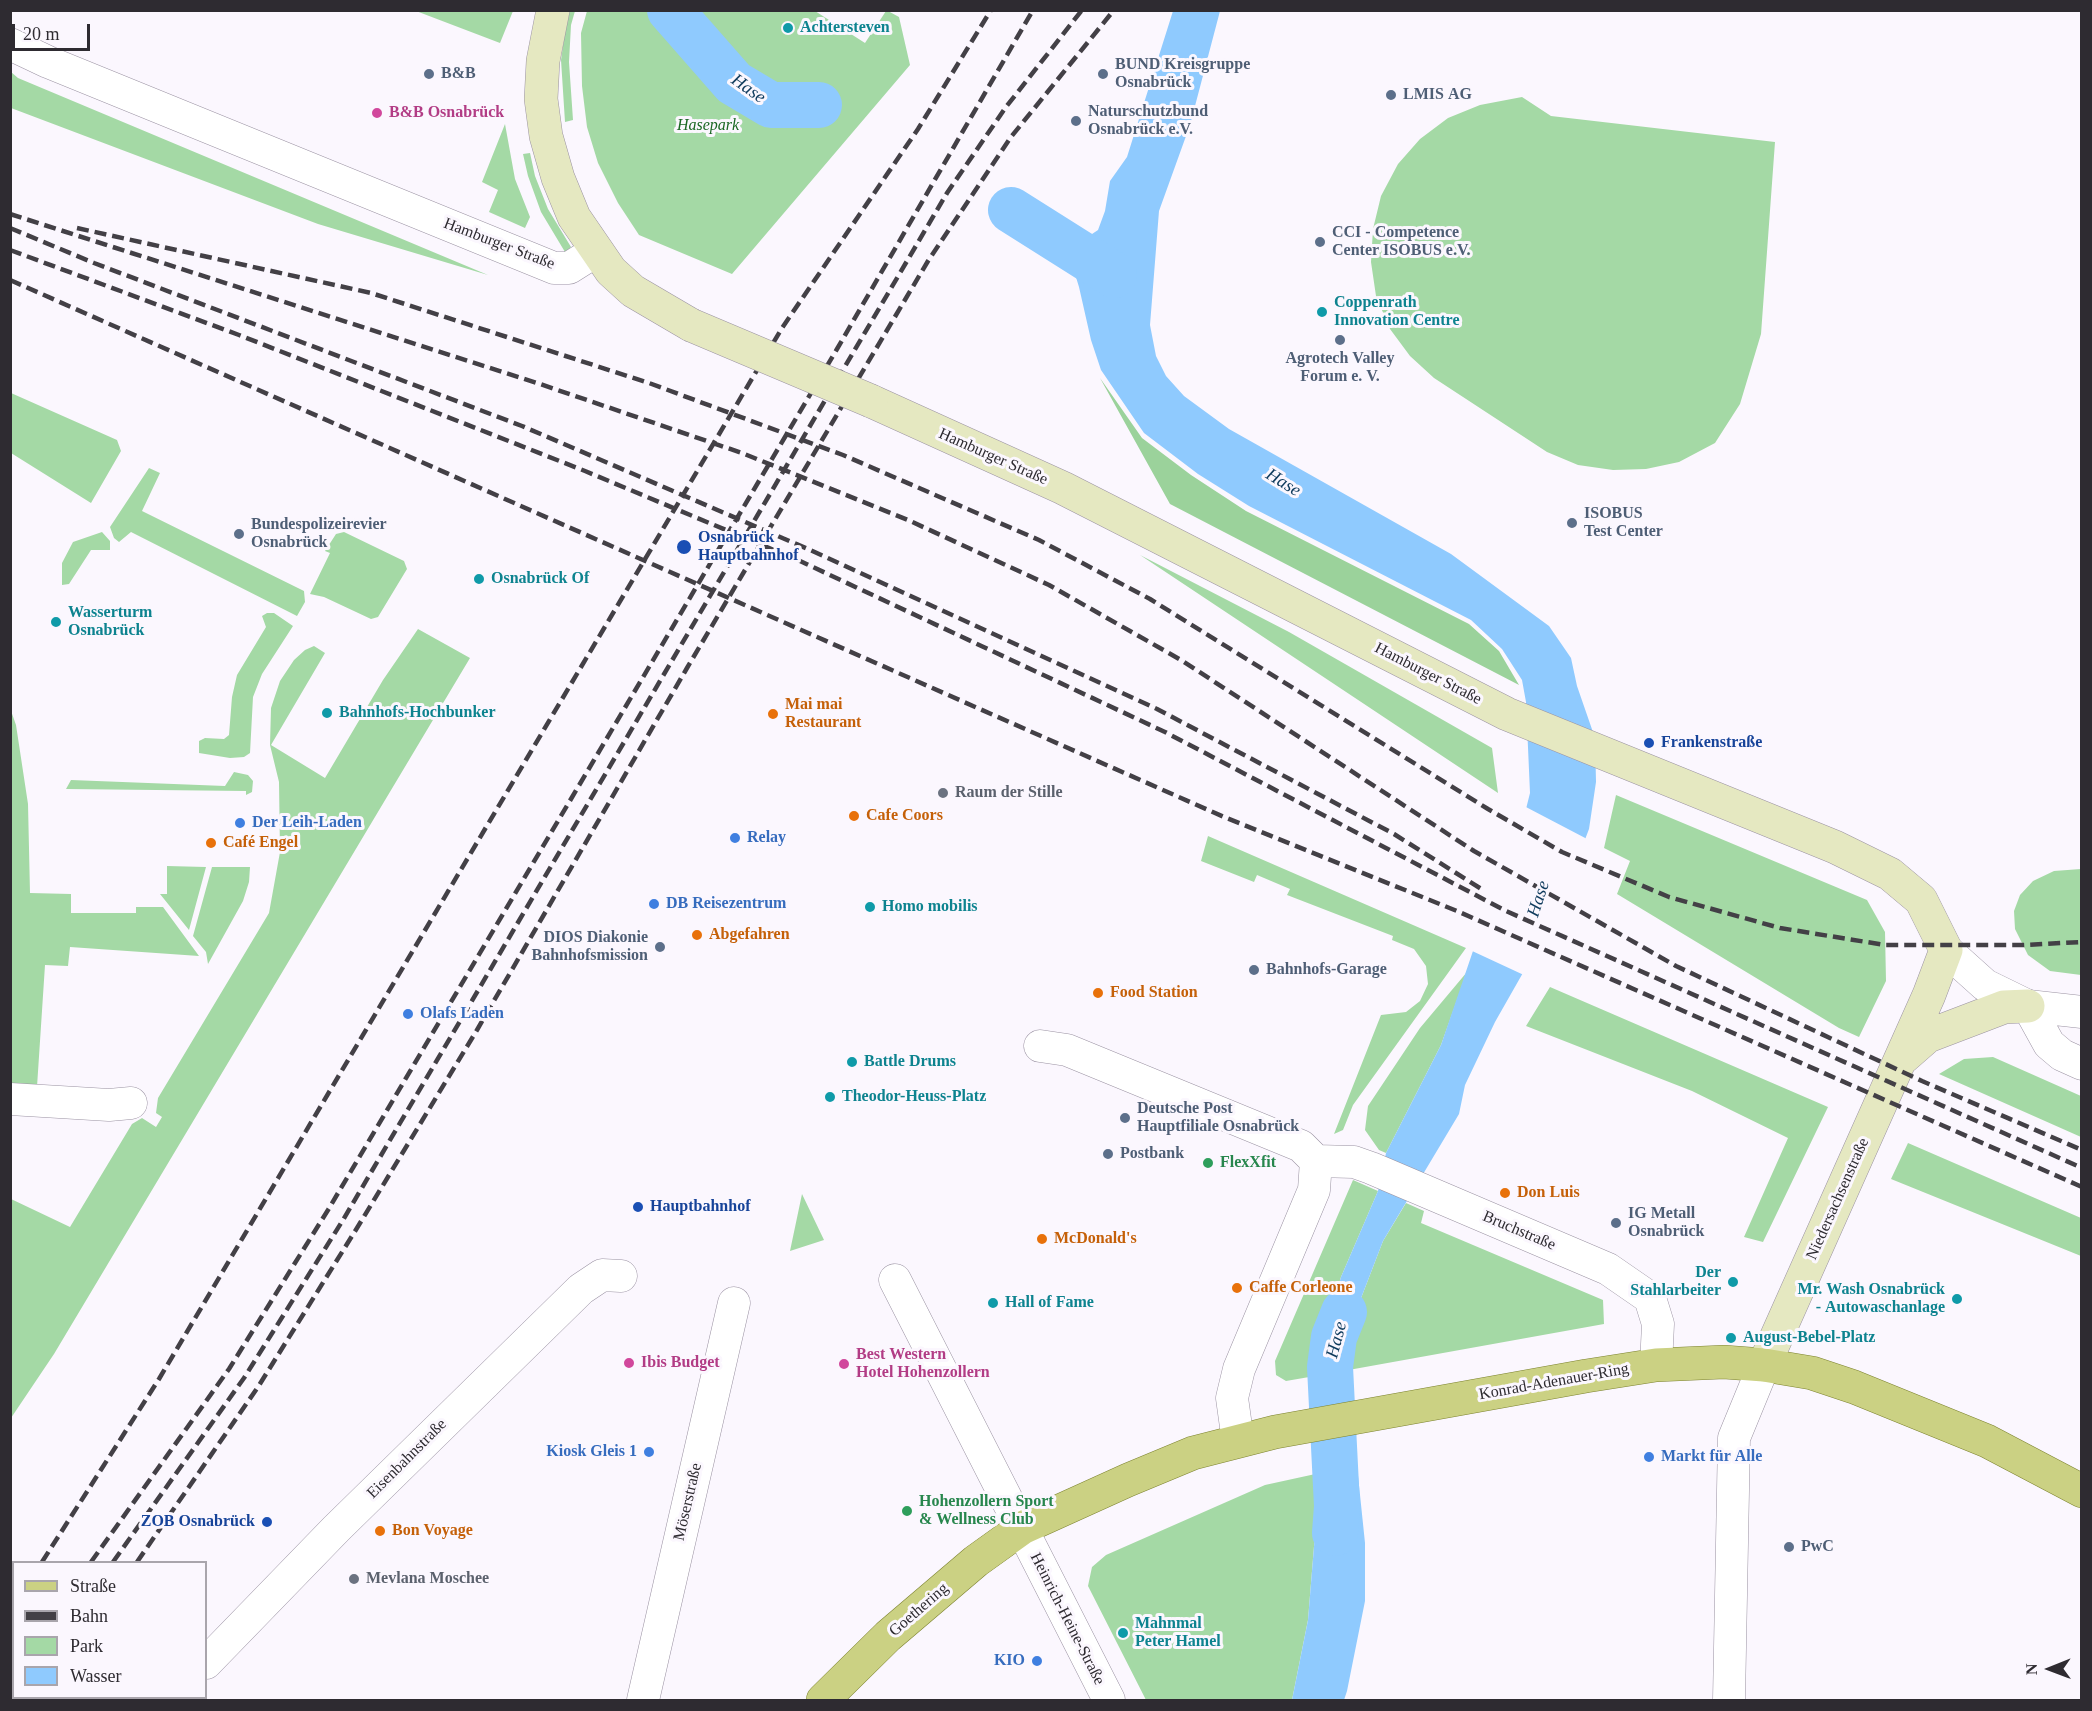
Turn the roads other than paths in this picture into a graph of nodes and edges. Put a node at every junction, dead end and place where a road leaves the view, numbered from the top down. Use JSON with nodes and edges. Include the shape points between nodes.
{"nodes":[{"id":1,"x":553,"y":10,"type":"edge"},
{"id":2,"x":10,"y":44,"type":"edge"},
{"id":3,"x":596,"y":251,"type":"junction"},
{"id":4,"x":1946,"y":950,"type":"junction"},
{"id":5,"x":2028,"y":1006,"type":"junction"},
{"id":6,"x":2082,"y":1012,"type":"edge"},
{"id":7,"x":1054,"y":1048,"type":"dead end"},
{"id":8,"x":1900,"y":1061,"type":"junction"},
{"id":9,"x":2082,"y":1064,"type":"edge"},
{"id":10,"x":10,"y":1099,"type":"edge"},
{"id":11,"x":131,"y":1103,"type":"dead end"},
{"id":12,"x":1309,"y":1153,"type":"junction"},
{"id":13,"x":621,"y":1276,"type":"dead end"},
{"id":14,"x":896,"y":1281,"type":"dead end"},
{"id":15,"x":734,"y":1303,"type":"dead end"},
{"id":16,"x":1656,"y":1365,"type":"junction"},
{"id":17,"x":1764,"y":1365,"type":"junction"},
{"id":18,"x":1238,"y":1440,"type":"junction"},
{"id":19,"x":2082,"y":1491,"type":"edge"},
{"id":20,"x":1022,"y":1528,"type":"junction"},
{"id":21,"x":207,"y":1662,"type":"edge"},
{"id":22,"x":643,"y":1701,"type":"edge"},
{"id":23,"x":823,"y":1701,"type":"edge"},
{"id":24,"x":1109,"y":1701,"type":"edge"},
{"id":25,"x":1729,"y":1701,"type":"edge"}],
"edges":[{"from":1,"to":3,"type":"street","via":[[543,61],[541,99],[546,136],[574,217]]},
{"from":2,"to":3,"type":"street","name":"Hamburger Straße","via":[[554,268],[569,268]]},
{"from":3,"to":4,"type":"street","name":"Hamburger Straße","bridge":true,"via":[[633,291],[691,325],[1063,488],[1507,714],[1835,847],[1890,874],[1921,900]]},
{"from":4,"to":5,"type":"street","via":[[1985,985]]},
{"from":4,"to":8,"type":"street","name":"Niedersachsenstraße"},
{"from":5,"to":6,"type":"street"},
{"from":5,"to":8,"type":"street","via":[[2004,1007],[1928,1035]]},
{"from":5,"to":9,"type":"street","via":[[2049,1044]]},
{"from":7,"to":12,"type":"street","name":"Bruchstraße"},
{"from":8,"to":17,"type":"street","name":"Niedersachsenstraße"},
{"from":10,"to":11,"type":"street"},
{"from":12,"to":16,"type":"street","name":"Bruchstraße","via":[[1371,1168],[1608,1269],[1650,1298],[1658,1324]]},
{"from":12,"to":18,"type":"street","via":[[1314,1190],[1239,1369],[1232,1398]]},
{"from":13,"to":21,"type":"street","name":"Eisenbahnstraße","via":[[602,1275],[581,1289],[336,1529]]},
{"from":14,"to":20,"type":"street","name":"Heinrich-Heine-Straße"},
{"from":15,"to":22,"type":"street","name":"Möserstraße"},
{"from":16,"to":17,"type":"main road","name":"Konrad-Adenauer-Ring"},
{"from":16,"to":18,"type":"main road","name":"Konrad-Adenauer-Ring"},
{"from":17,"to":19,"type":"main road","name":"Konrad-Adenauer-Ring","via":[[1812,1373],[1854,1387],[1987,1441]]},
{"from":17,"to":25,"type":"street","name":"Niedersachsenstraße","via":[[1734,1438]]},
{"from":18,"to":20,"type":"main road","name":"Konrad-Adenauer-Ring","via":[[1193,1453]]},
{"from":20,"to":23,"type":"main road","name":"Goethering","via":[[938,1591]]},
{"from":20,"to":24,"type":"street","name":"Heinrich-Heine-Straße"}]}
